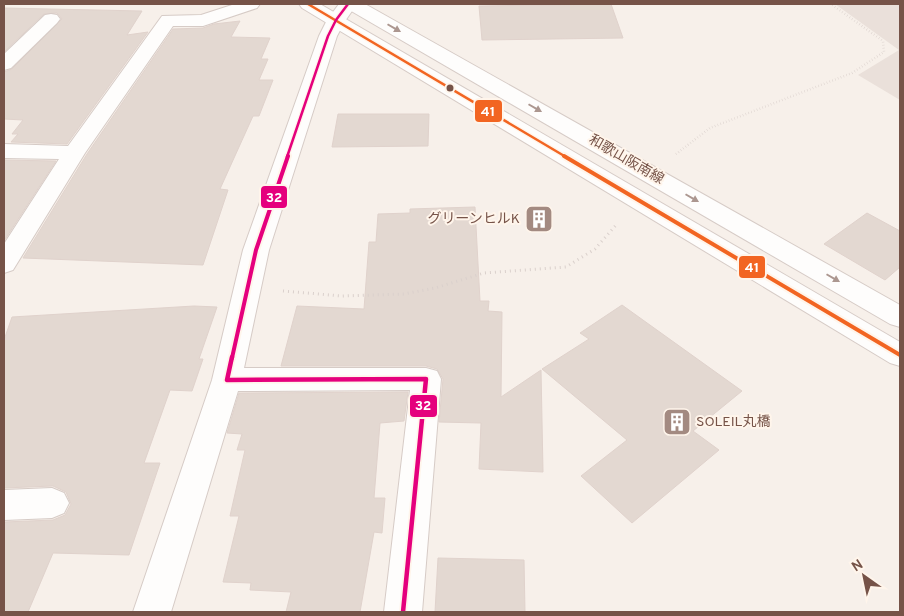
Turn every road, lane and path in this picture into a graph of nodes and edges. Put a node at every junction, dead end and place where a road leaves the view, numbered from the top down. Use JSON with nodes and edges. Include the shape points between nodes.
{"nodes":[{"id":1,"x":251,"y":4,"type":"edge"},
{"id":2,"x":308,"y":4,"type":"edge"},
{"id":3,"x":831,"y":4,"type":"edge"},
{"id":4,"x":346,"y":9,"type":"edge"},
{"id":5,"x":52,"y":10,"type":"edge"},
{"id":6,"x":4,"y":64,"type":"edge"},
{"id":7,"x":4,"y":151,"type":"edge"},
{"id":8,"x":74,"y":153,"type":"junction"},
{"id":9,"x":671,"y":158,"type":"dead end"},
{"id":10,"x":660,"y":180,"type":"junction"},
{"id":11,"x":634,"y":197,"type":"junction"},
{"id":12,"x":620,"y":220,"type":"dead end"},
{"id":13,"x":4,"y":264,"type":"edge"},
{"id":14,"x":248,"y":288,"type":"junction"},
{"id":15,"x":900,"y":317,"type":"edge"},
{"id":16,"x":900,"y":355,"type":"edge"},
{"id":17,"x":227,"y":380,"type":"junction"},
{"id":18,"x":52,"y":503,"type":"dead end"},
{"id":19,"x":4,"y":504,"type":"edge"},
{"id":20,"x":152,"y":612,"type":"edge"},
{"id":21,"x":403,"y":612,"type":"edge"}],
"edges":[{"from":1,"to":8,"type":"street","via":[[203,21],[168,20]]},
{"from":2,"to":4,"type":"street","name":"和歌山阪南線"},
{"from":3,"to":9,"type":"path","via":[[883,41],[884,52],[844,76],[710,128]]},
{"from":4,"to":10,"type":"street","name":"和歌山阪南線","one_way":true},
{"from":4,"to":11,"type":"street","name":"和歌山阪南線"},
{"from":4,"to":14,"type":"street","via":[[328,36],[256,250]]},
{"from":5,"to":6,"type":"street"},
{"from":7,"to":8,"type":"street"},
{"from":8,"to":13,"type":"street"},
{"from":10,"to":11,"type":"street"},
{"from":10,"to":15,"type":"street","name":"和歌山阪南線","one_way":true},
{"from":11,"to":16,"type":"street","name":"和歌山阪南線"},
{"from":12,"to":14,"type":"path","via":[[595,249],[566,266],[484,274],[404,294],[342,296]]},
{"from":14,"to":17,"type":"street"},
{"from":17,"to":20,"type":"street"},
{"from":17,"to":21,"type":"street","via":[[426,380]]},
{"from":18,"to":19,"type":"street"}]}
